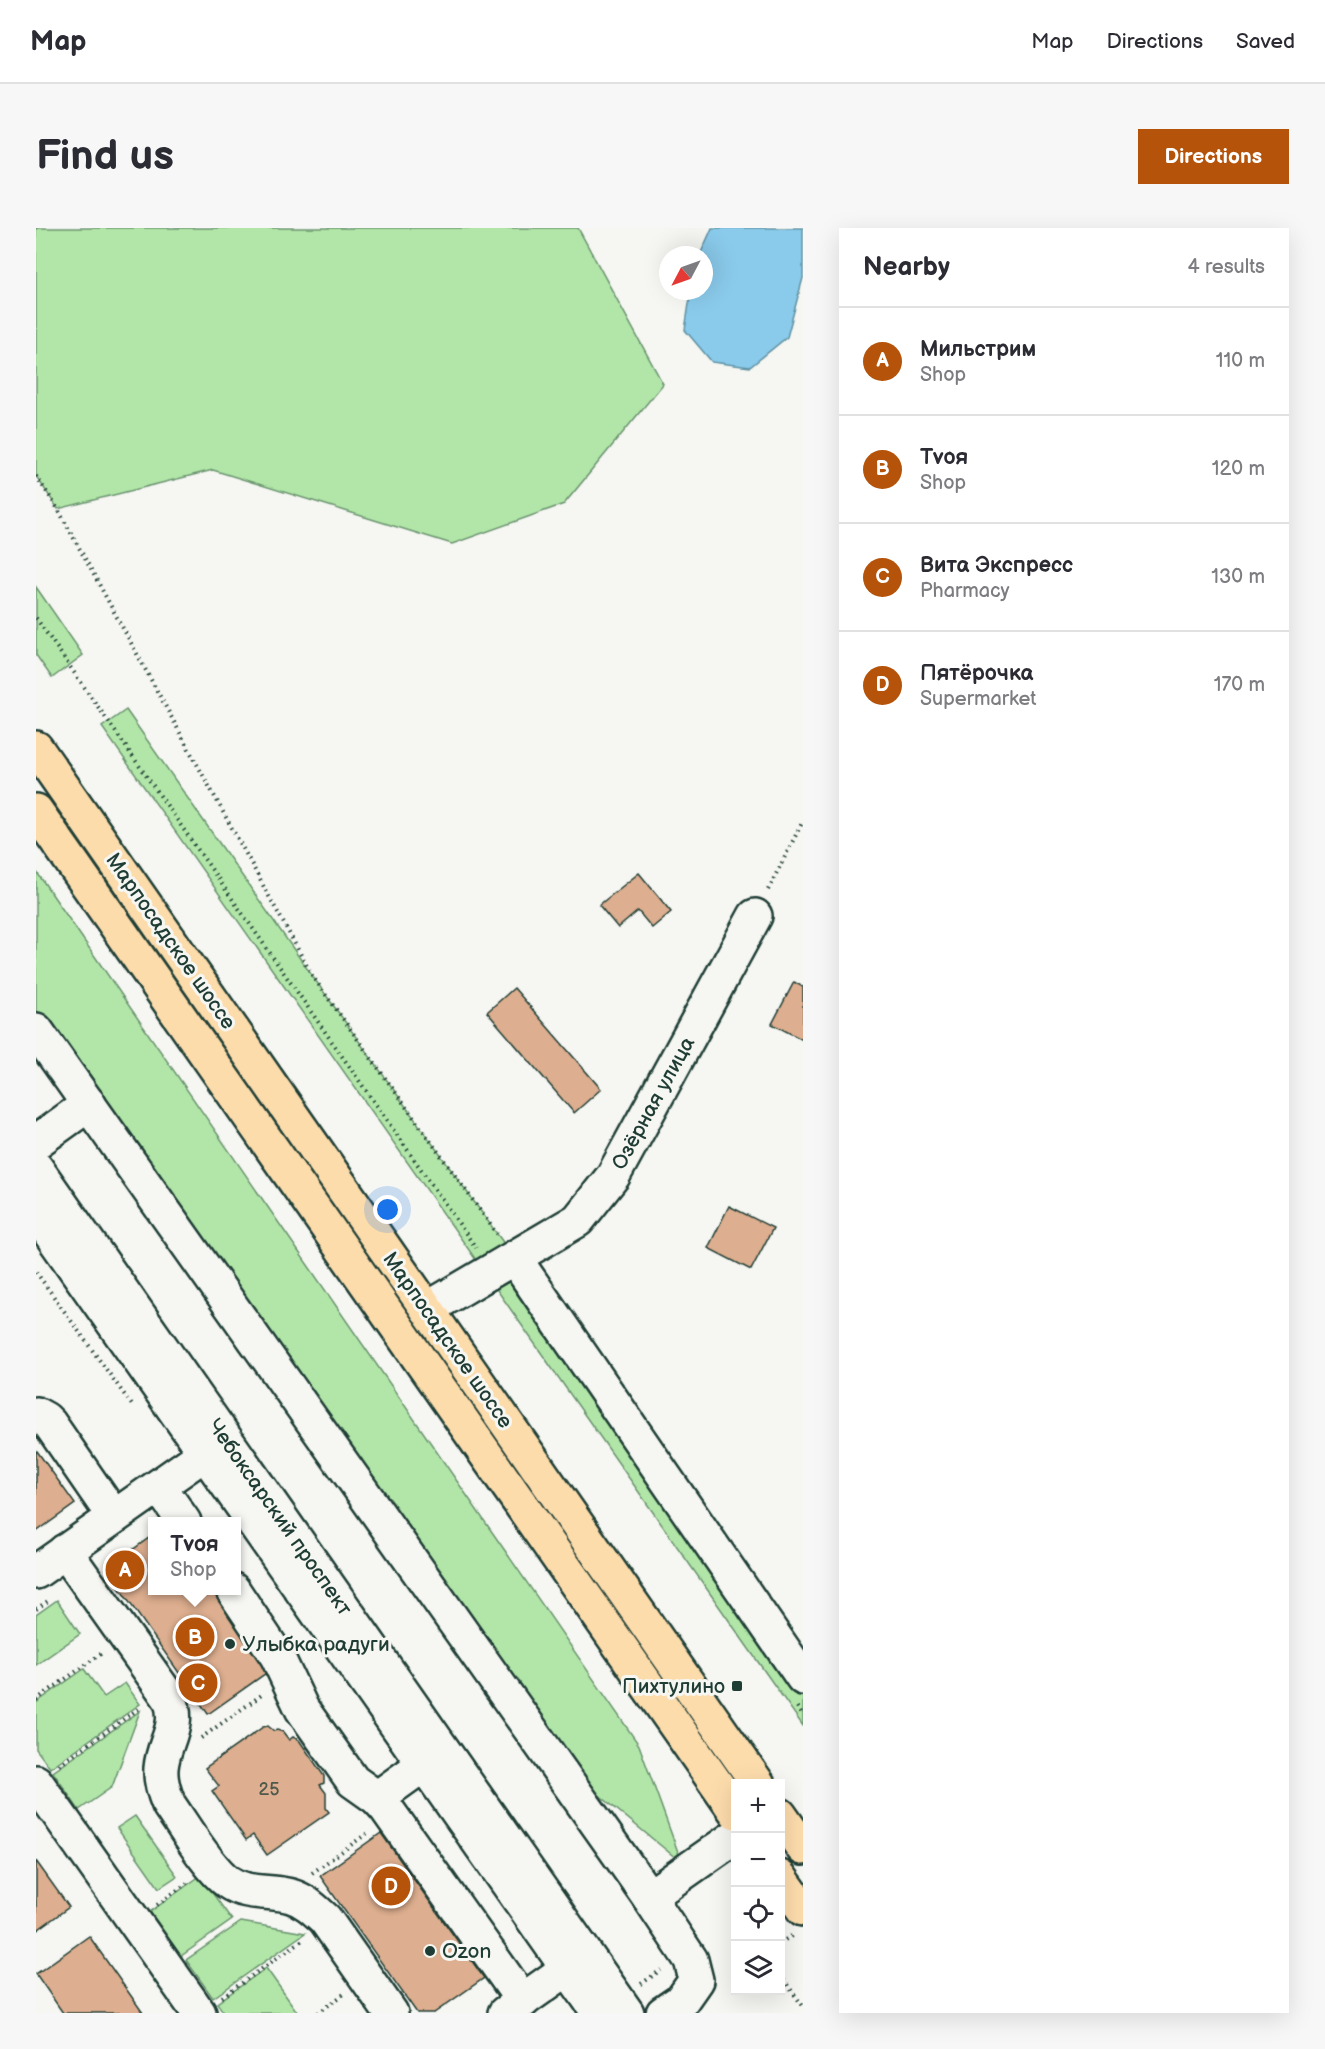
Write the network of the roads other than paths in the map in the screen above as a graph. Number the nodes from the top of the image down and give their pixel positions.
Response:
1 (36, 748) edge
2 (36, 811) edge
3 (755, 916) road end
4 (36, 1030) edge
5 (89, 1104) junction
6 (36, 1142) edge
7 (36, 1168) edge
8 (36, 1213) edge
9 (515, 1259) junction
10 (427, 1309) junction
11 (36, 1414) edge
12 (204, 1454) junction
13 (159, 1486) junction
14 (114, 1517) junction
15 (181, 1517) edge
16 (65, 1551) junction
17 (36, 1572) edge
18 (236, 1595) edge
19 (800, 1692) edge
20 (423, 1765) junction
21 (45, 1775) edge
22 (755, 1779) edge
23 (731, 1806) edge
24 (384, 1807) junction
25 (785, 1822) edge
26 (731, 1839) edge
27 (803, 1848) edge
28 (785, 1884) edge
29 (649, 1897) junction
30 (803, 1909) edge
31 (567, 1969) junction
32 (632, 2000) edge
33 (208, 2007) edge
34 (514, 2007) edge
35 (391, 2013) edge
36 (598, 2013) edge
37 (663, 2013) edge

1 - 10 main road, Марпосадское шоссе
2 - 23 main road, Марпосадское шоссе
3 - 9 street, Озёрная улица
4 - 5 street
5 - 6 street
5 - 29 street
7 - 32 street, Чебоксарский проспект
8 - 12 street, Чебоксарский проспект
9 - 10 street, Озёрная улица
9 - 19 street
10 - 22 main road, Марпосадское шоссе
11 - 14 street
12 - 13 street
12 - 20 street, Чебоксарский проспект
13 - 14 street
13 - 15 street
14 - 16 street
16 - 17 street
16 - 35 street
18 - 24 street
20 - 24 street
20 - 31 street, Чебоксарский проспект
21 - 33 street
24 - 34 street
25 - 27 main road
26 - 29 street
28 - 30 main road
29 - 37 street
31 - 34 street
31 - 36 street, Чебоксарский проспект

